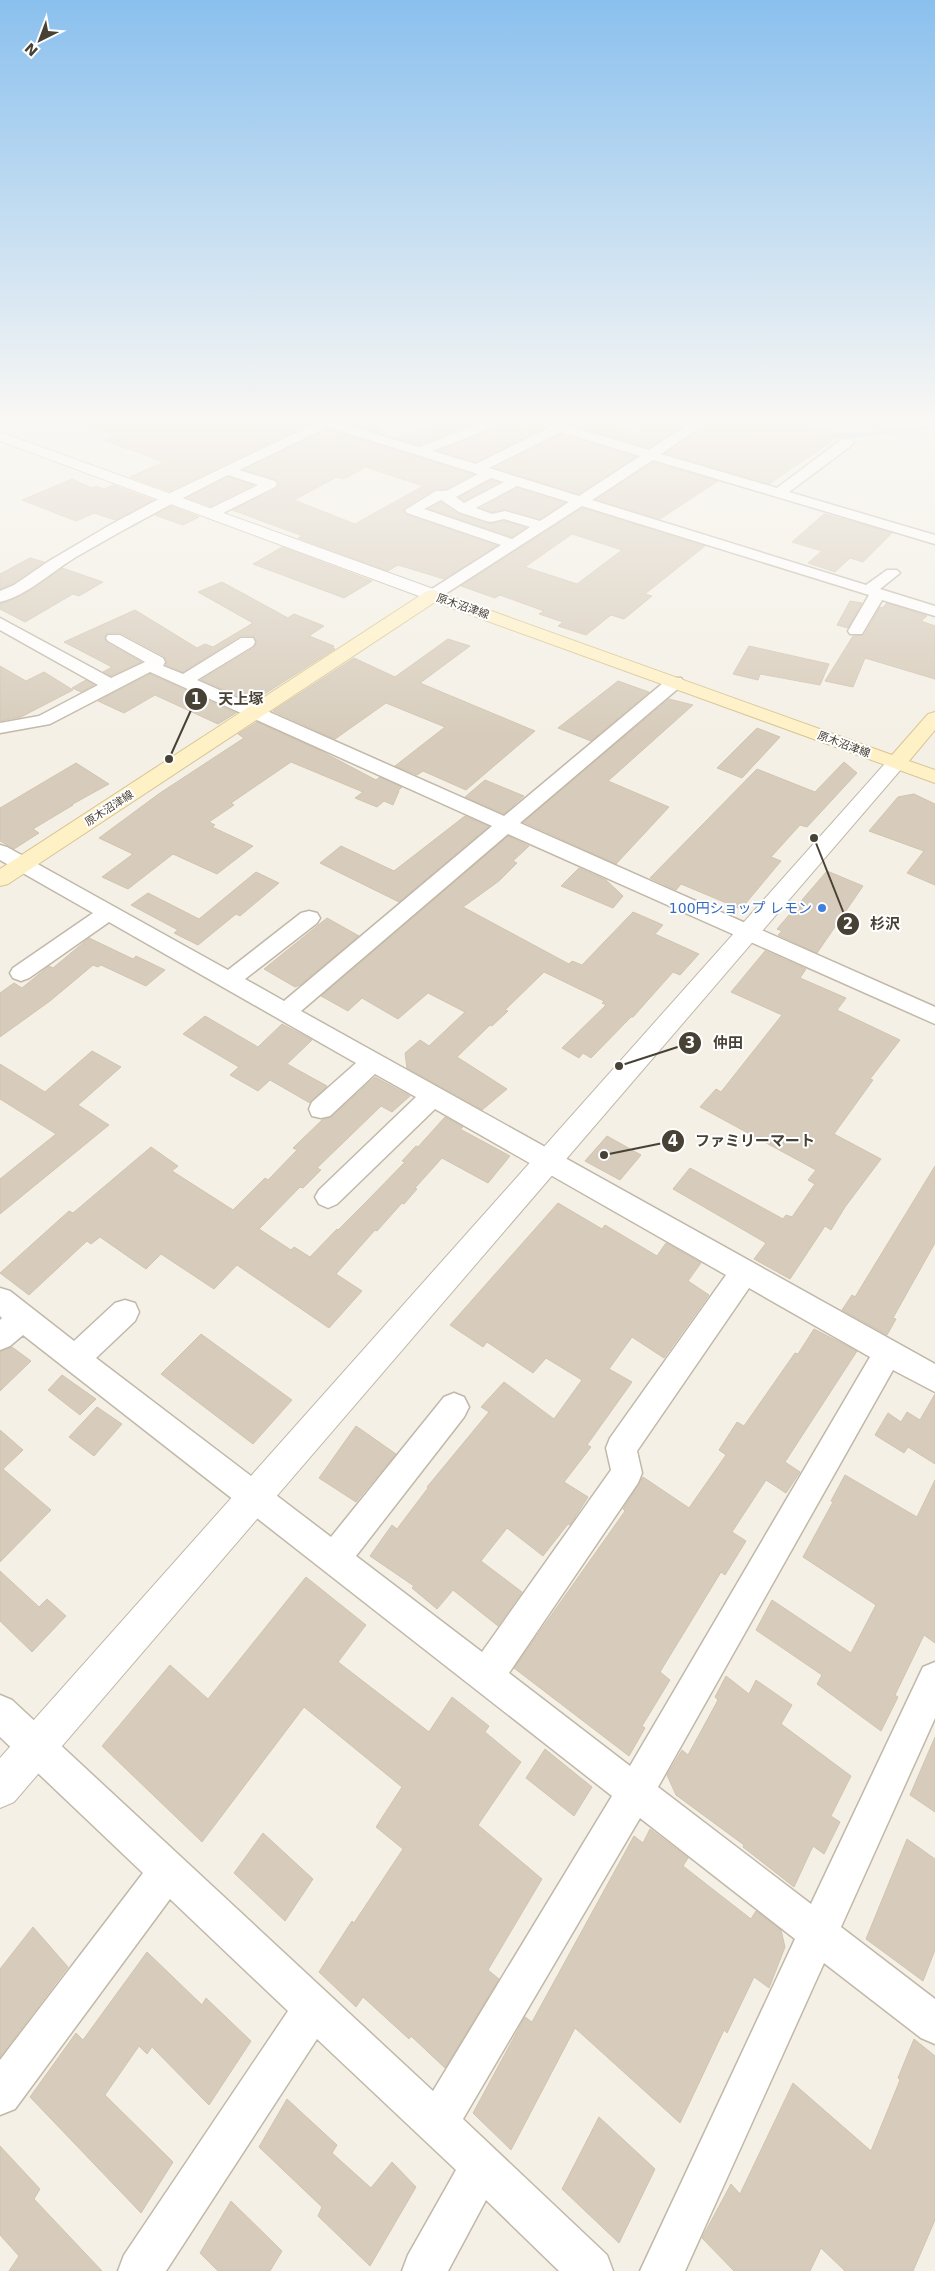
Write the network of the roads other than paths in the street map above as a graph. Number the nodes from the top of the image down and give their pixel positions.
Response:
1 (121, 526) edge
2 (262, 526) edge
3 (459, 526) edge
4 (541, 526) edge
5 (661, 526) edge
6 (891, 526) edge
7 (935, 539) edge
8 (513, 544) junction
9 (892, 573) dead end
10 (874, 592) junction
11 (433, 595) junction
12 (0, 597) edge
13 (935, 611) edge
14 (0, 623) edge
15 (856, 630) dead end
16 (114, 638) dead end
17 (247, 642) dead end
18 (146, 668) junction
19 (184, 681) junction
20 (675, 682) junction
21 (111, 685) junction
22 (255, 713) junction
23 (935, 718) edge
24 (0, 728) edge
25 (896, 763) junction
26 (935, 777) edge
27 (505, 825) junction
28 (0, 851) edge
29 (23, 864) junction
30 (0, 879) edge
31 (108, 913) junction
32 (309, 918) dead end
33 (748, 933) junction
34 (21, 973) dead end
35 (228, 981) junction
36 (285, 1012) junction
37 (935, 1016) edge
38 (373, 1062) junction
39 (433, 1096) junction
40 (321, 1109) dead end
41 (549, 1162) junction
42 (328, 1197) dead end
43 (744, 1272) junction
44 (0, 1300) edge
45 (125, 1312) dead end
46 (23, 1318) junction
47 (0, 1337) edge
48 (888, 1352) junction
49 (75, 1359) junction
50 (935, 1379) edge
51 (454, 1407) dead end
52 (254, 1498) junction
53 (334, 1559) junction
54 (486, 1676) junction
55 (935, 1679) edge
56 (0, 1712) edge
57 (36, 1748) junction
58 (0, 1788) edge
59 (636, 1791) junction
60 (168, 1871) junction
61 (819, 1933) junction
62 (314, 2008) junction
63 (935, 2024) edge
64 (0, 2094) edge
65 (437, 2123) junction
66 (482, 2165) junction
67 (140, 2271) edge
68 (424, 2271) edge
69 (591, 2271) edge
70 (662, 2271) edge

1 - 12 street
2 - 11 street
3 - 8 street
4 - 8 street
5 - 10 street
6 - 7 street
8 - 11 street
9 - 10 street
10 - 13 street
10 - 15 street
11 - 20 main road, 原木沼津線
11 - 22 main road, 原木沼津線
14 - 21 street
16 - 18 street
17 - 19 street
18 - 19 street
18 - 21 street
19 - 22 street
20 - 25 main road, 原木沼津線
20 - 27 street
21 - 24 street
22 - 27 street
22 - 29 main road, 原木沼津線
23 - 25 main road
25 - 26 main road, 原木沼津線
25 - 33 street
27 - 33 street
27 - 36 street
28 - 29 street
29 - 30 main road, 原木沼津線
29 - 31 street
31 - 34 street
31 - 35 street
32 - 35 street
33 - 37 street
33 - 41 street
35 - 36 street
36 - 38 street
38 - 39 street
38 - 40 street
39 - 41 street
39 - 42 street
41 - 43 street
41 - 52 street
43 - 48 street
43 - 54 street
44 - 46 street
45 - 49 street
46 - 47 street
46 - 49 street
48 - 50 street
48 - 59 street
49 - 52 street
51 - 53 street
52 - 53 street
52 - 57 street
53 - 54 street
54 - 59 street
55 - 61 street
56 - 57 street
57 - 58 street
57 - 60 street
59 - 61 street
59 - 65 street
60 - 62 street
60 - 64 street
61 - 63 street
61 - 70 street
62 - 65 street
62 - 67 street
65 - 66 street
66 - 68 street
66 - 69 street

